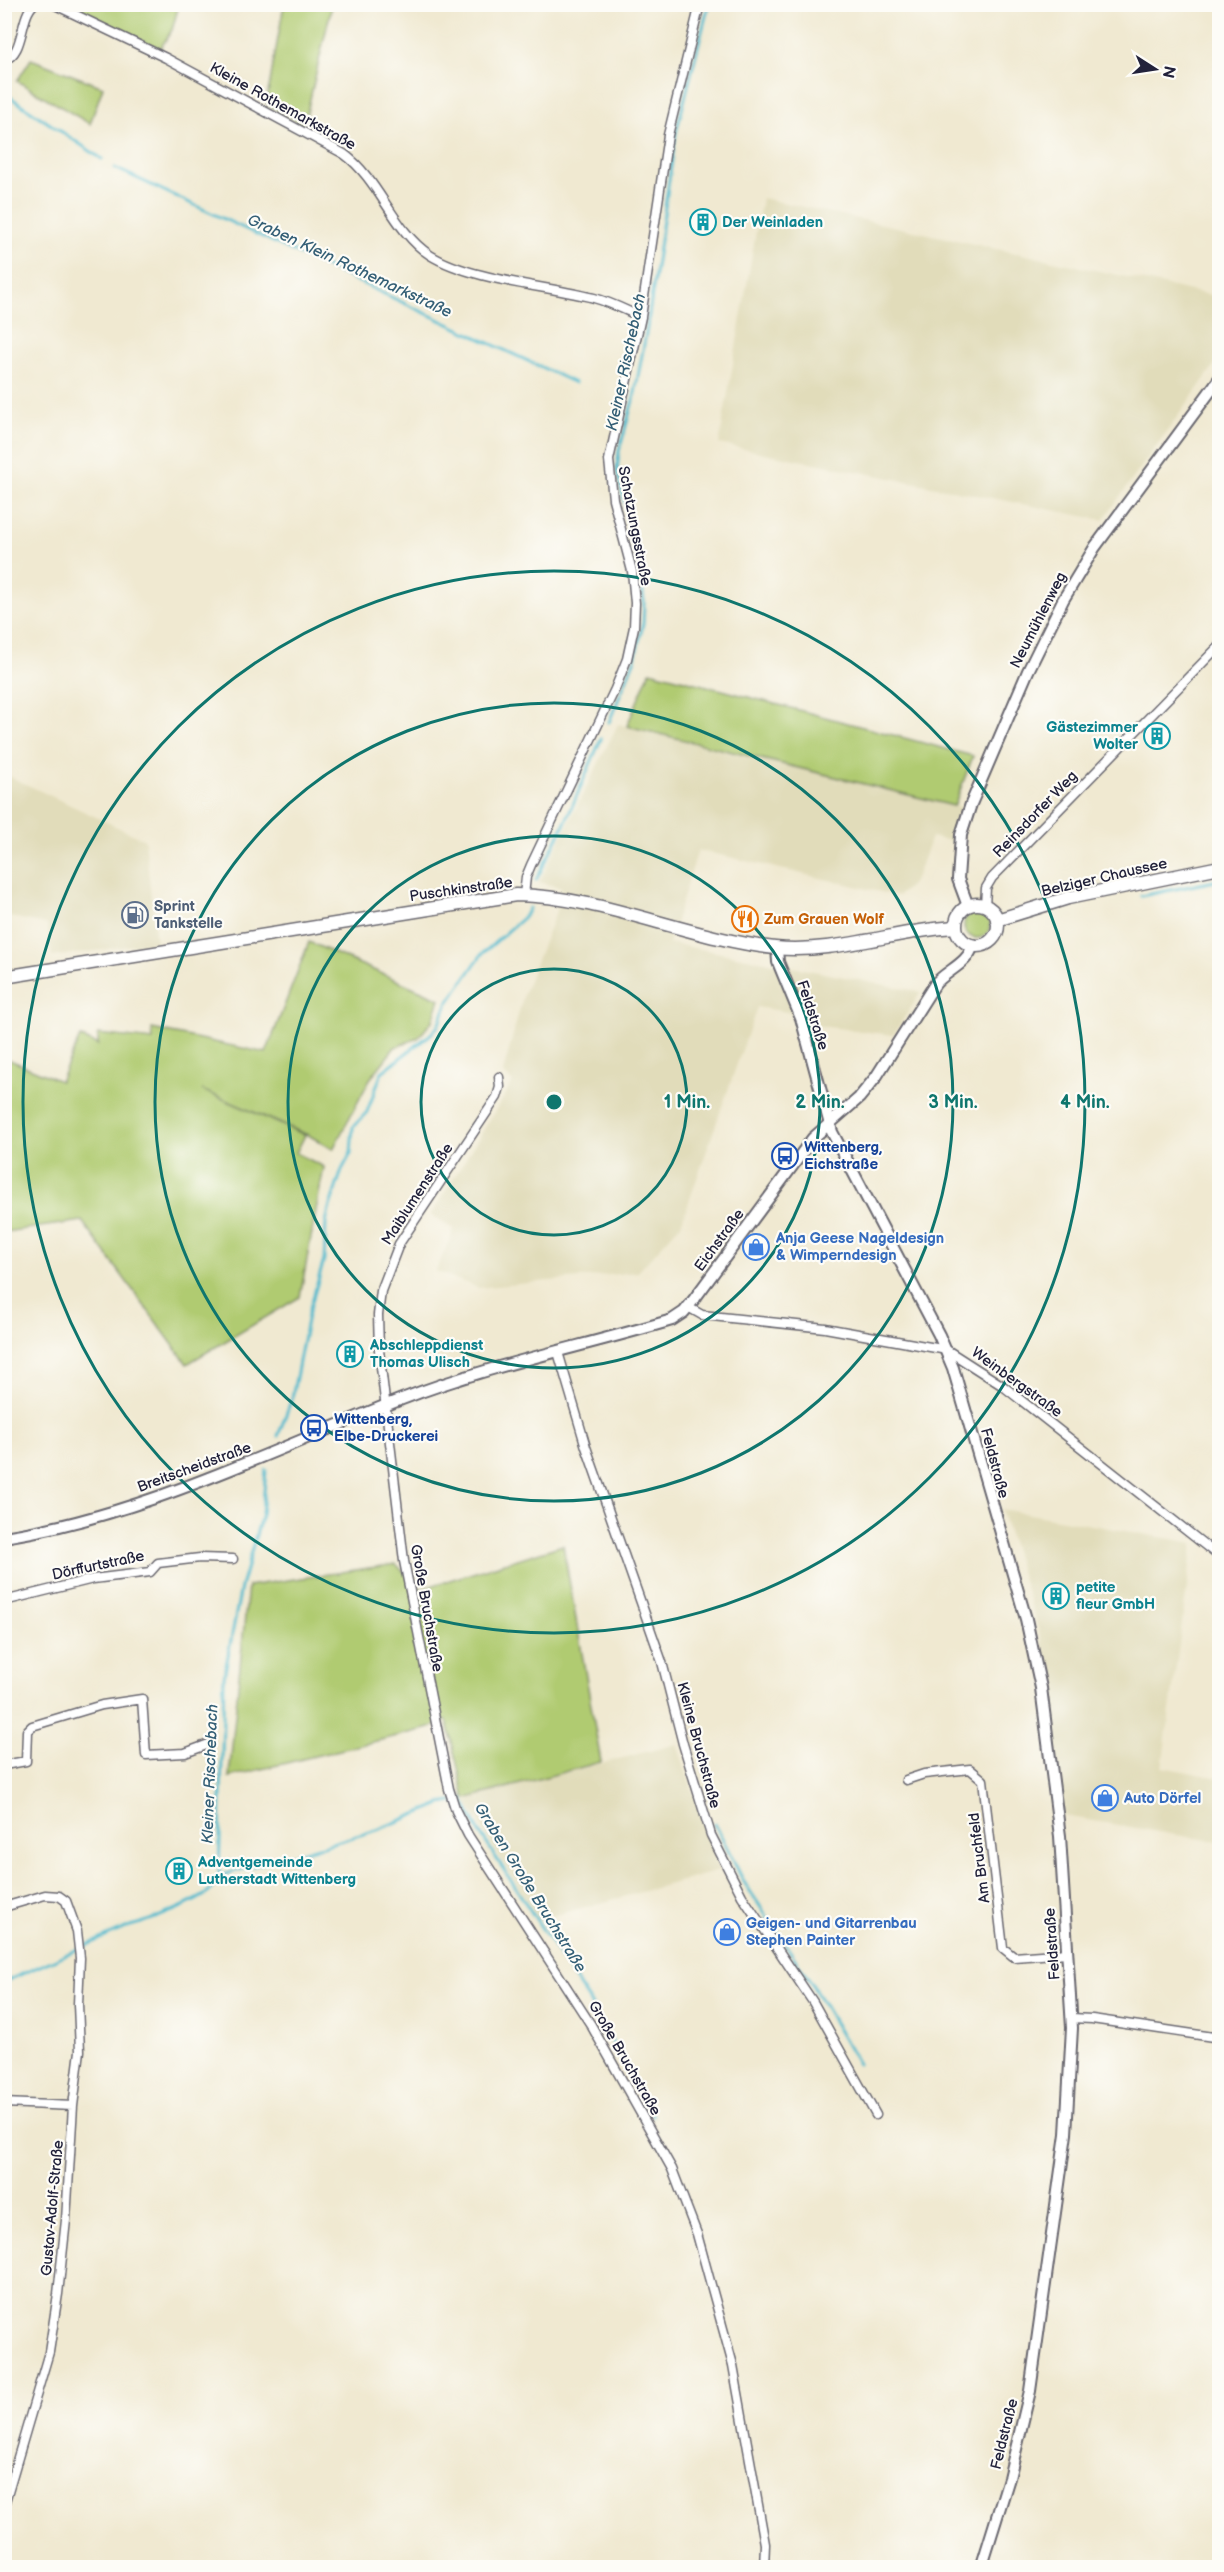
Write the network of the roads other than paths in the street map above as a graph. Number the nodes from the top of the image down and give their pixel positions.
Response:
1 (34, 4) edge
2 (53, 4) edge
3 (700, 4) edge
4 (4, 60) edge
5 (641, 317) junction
6 (1220, 378) edge
7 (1220, 645) edge
8 (1220, 867) edge
9 (530, 896) junction
10 (968, 906) junction
11 (985, 906) junction
12 (997, 920) junction
13 (956, 927) junction
14 (973, 945) junction
15 (777, 948) junction
16 (4, 977) edge
17 (499, 1077) dead end
18 (829, 1122) junction
19 (688, 1307) junction
20 (947, 1350) junction
21 (558, 1352) junction
22 (387, 1406) junction
23 (4, 1537) edge
24 (1218, 1552) edge
25 (233, 1559) dead end
26 (4, 1600) edge
27 (209, 1744) dead end
28 (4, 1765) edge
29 (906, 1780) dead end
30 (4, 1907) edge
31 (1067, 1953) junction
32 (1071, 2018) junction
33 (1220, 2038) edge
34 (4, 2103) edge
35 (73, 2106) junction
36 (876, 2115) dead end
37 (9, 2478) edge
38 (4, 2505) edge
39 (764, 2568) edge
40 (981, 2568) edge

1 - 4 street
2 - 5 street, Kleine Rothemarkstraße
3 - 5 street, Schatzungsstraße
5 - 9 street, Schatzungsstraße
6 - 10 street, Neumühlenweg
7 - 11 street, Reinsdorfer Weg
8 - 12 main road, Belziger Chaussee
9 - 15 main road, Puschkinstraße
9 - 16 main road, Puschkinstraße
10 - 11 main road
10 - 13 main road
11 - 12 main road
12 - 14 main road
13 - 14 main road
13 - 15 main road, Puschkinstraße
14 - 18 street, Eichstraße
15 - 18 street, Feldstraße
17 - 22 street, Maiblumenstraße
18 - 19 street, Eichstraße
18 - 20 street, Feldstraße
19 - 20 street, Weinbergstraße
19 - 21 street, Eichstraße
20 - 24 street, Weinbergstraße
20 - 31 street, Feldstraße
21 - 22 street, Eichstraße
21 - 36 street, Kleine Bruchstraße
22 - 23 street, Breitscheidstraße
22 - 39 street, Große Bruchstraße
25 - 26 street, Dörffurtstraße
27 - 28 street
29 - 31 street, Am Bruchfeld
30 - 35 street, Gustav-Adolf-Straße
31 - 32 street, Feldstraße
32 - 33 street
32 - 40 street, Feldstraße
34 - 35 street
35 - 37 street, Gustav-Adolf-Straße
37 - 38 street, Gustav-Adolf-Straße

